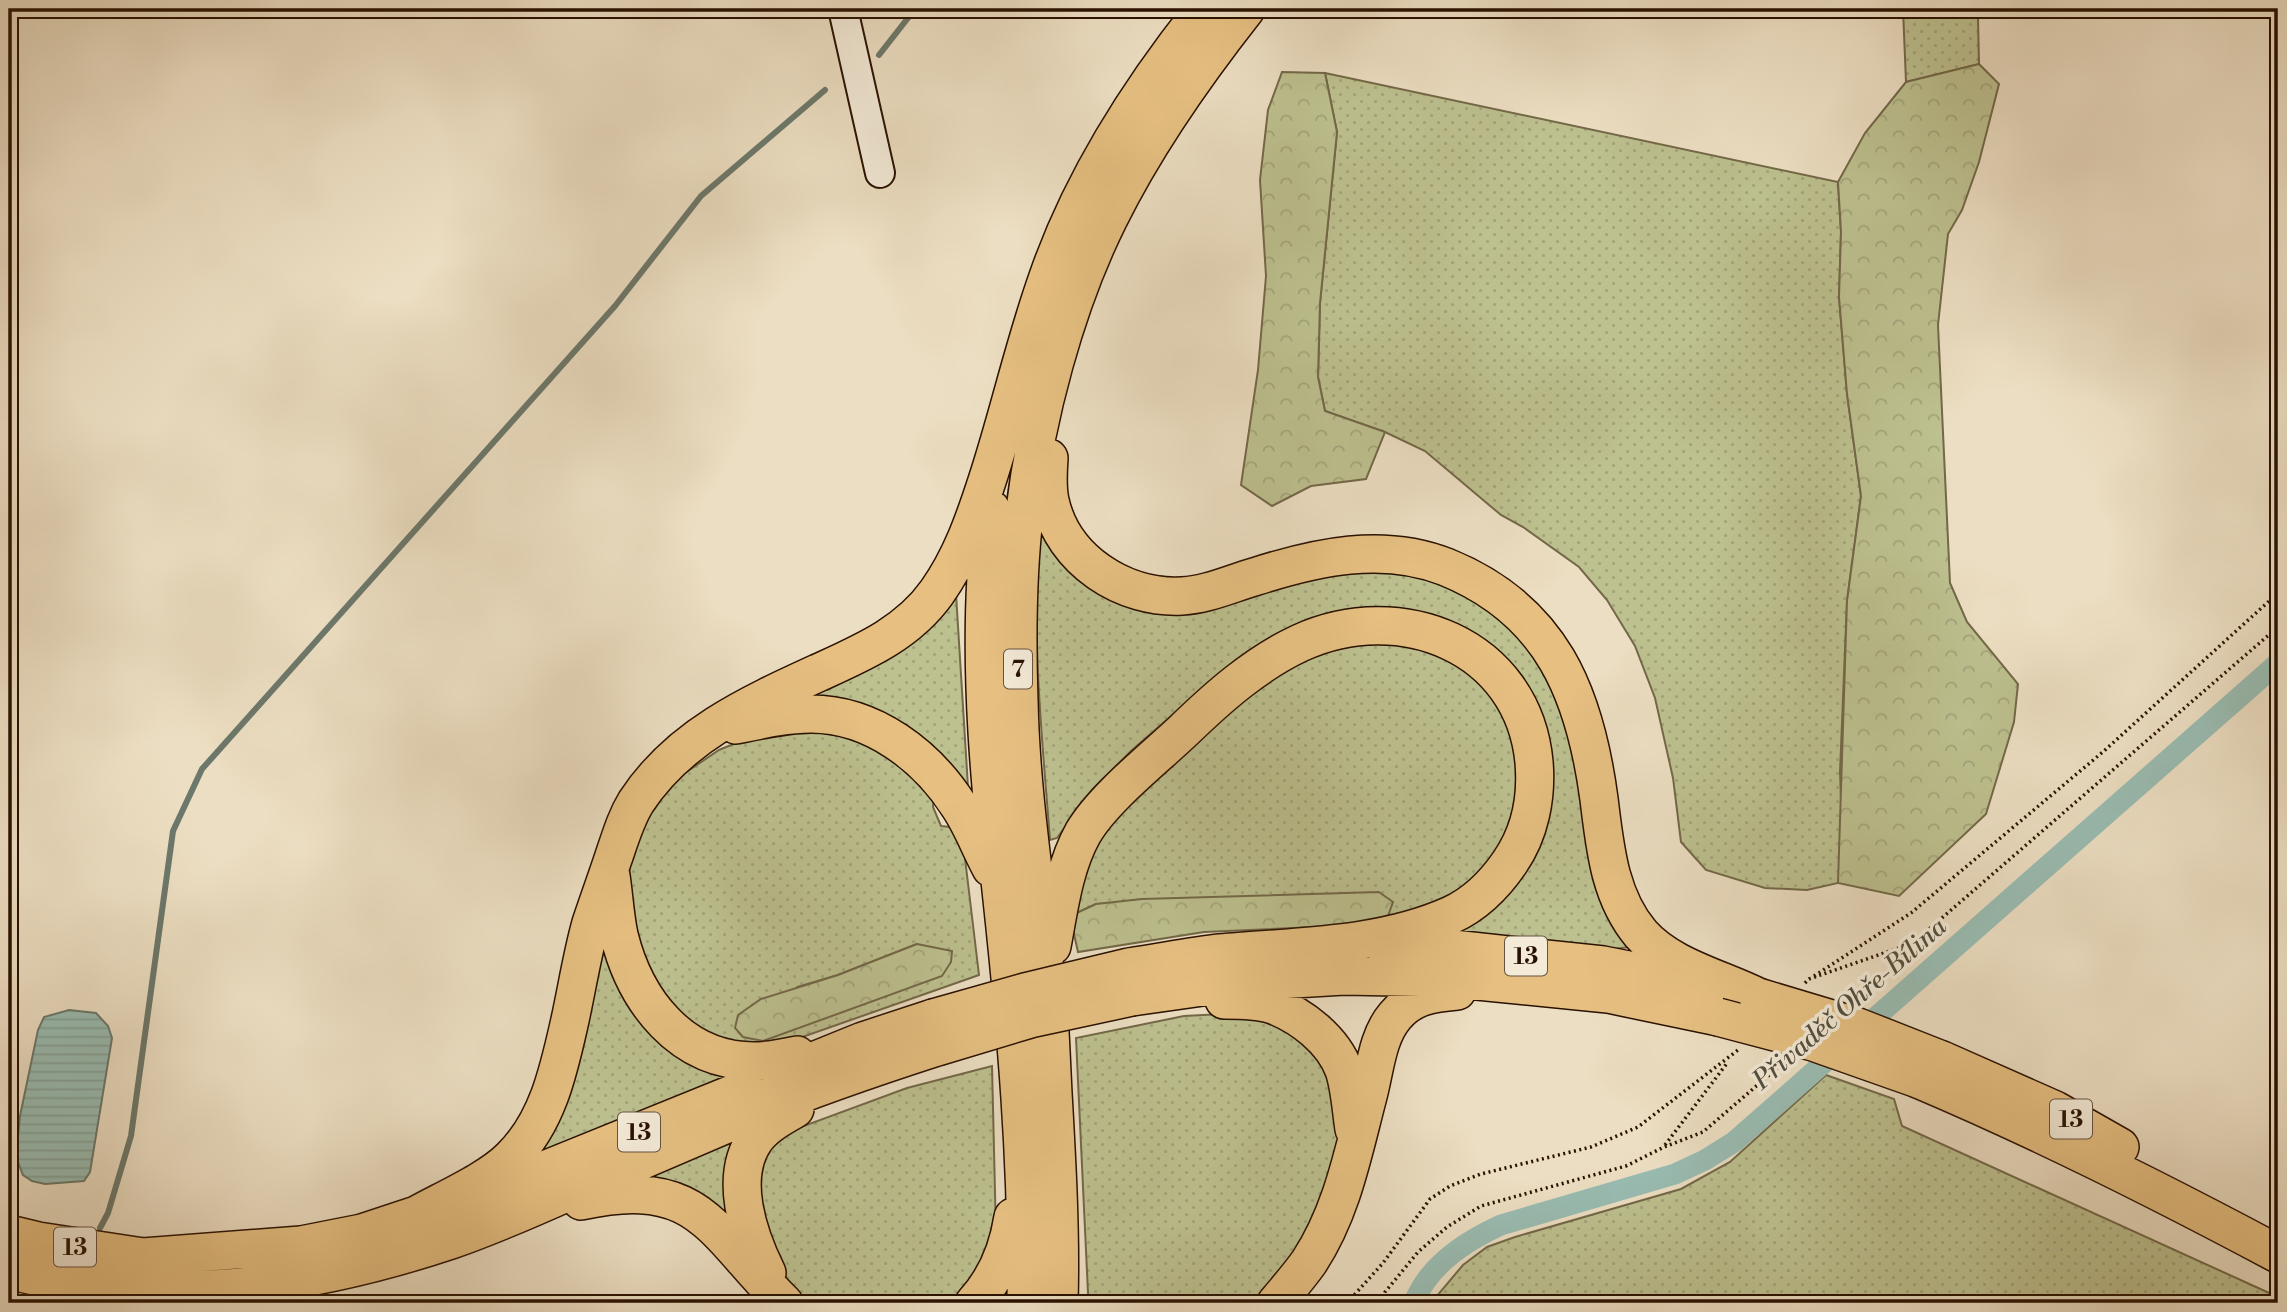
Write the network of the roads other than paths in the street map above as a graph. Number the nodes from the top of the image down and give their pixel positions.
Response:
1 (843, 9) edge
2 (1204, 9) edge
3 (1246, 9) edge
4 (880, 173) dead end
5 (1056, 359) junction
6 (1005, 425) junction
7 (705, 732) junction
8 (610, 868) junction
9 (1001, 889) junction
10 (1307, 947) junction
11 (1046, 982) junction
12 (1130, 982) junction
13 (1521, 984) junction
14 (1740, 999) junction
15 (858, 1058) junction
16 (1930, 1070) junction
17 (1355, 1141) junction
18 (1024, 1150) junction
19 (515, 1215) junction
20 (414, 1217) junction
21 (9, 1234) edge
22 (2278, 1246) edge
23 (2278, 1254) edge
24 (1061, 1256) junction
25 (9, 1270) edge
26 (785, 1303) edge
27 (974, 1303) edge
28 (1026, 1303) edge
29 (1059, 1303) edge
30 (1074, 1303) edge
31 (1276, 1303) edge

1 - 4 street
2 - 6 highway, 7
3 - 5 highway, 7
5 - 11 highway, 7
5 - 14 highway
6 - 7 highway
6 - 9 highway, 7
7 - 8 highway
7 - 9 highway
8 - 15 highway
8 - 20 highway
9 - 18 highway, 7
10 - 11 highway
10 - 12 highway, 13
10 - 14 highway, 13
11 - 24 highway, 7
12 - 13 highway, 13
12 - 15 highway, 13, bridge
12 - 17 highway
13 - 14 highway, 13
13 - 17 highway
14 - 16 highway, 13, bridge
15 - 19 highway, 13
15 - 20 highway, 13
15 - 26 highway
16 - 22 highway, 13
16 - 23 highway, 13
17 - 31 highway
18 - 27 highway
18 - 28 highway, 7
19 - 25 highway, 13
19 - 26 highway
20 - 21 highway, 13
24 - 29 highway, 7
24 - 30 highway

